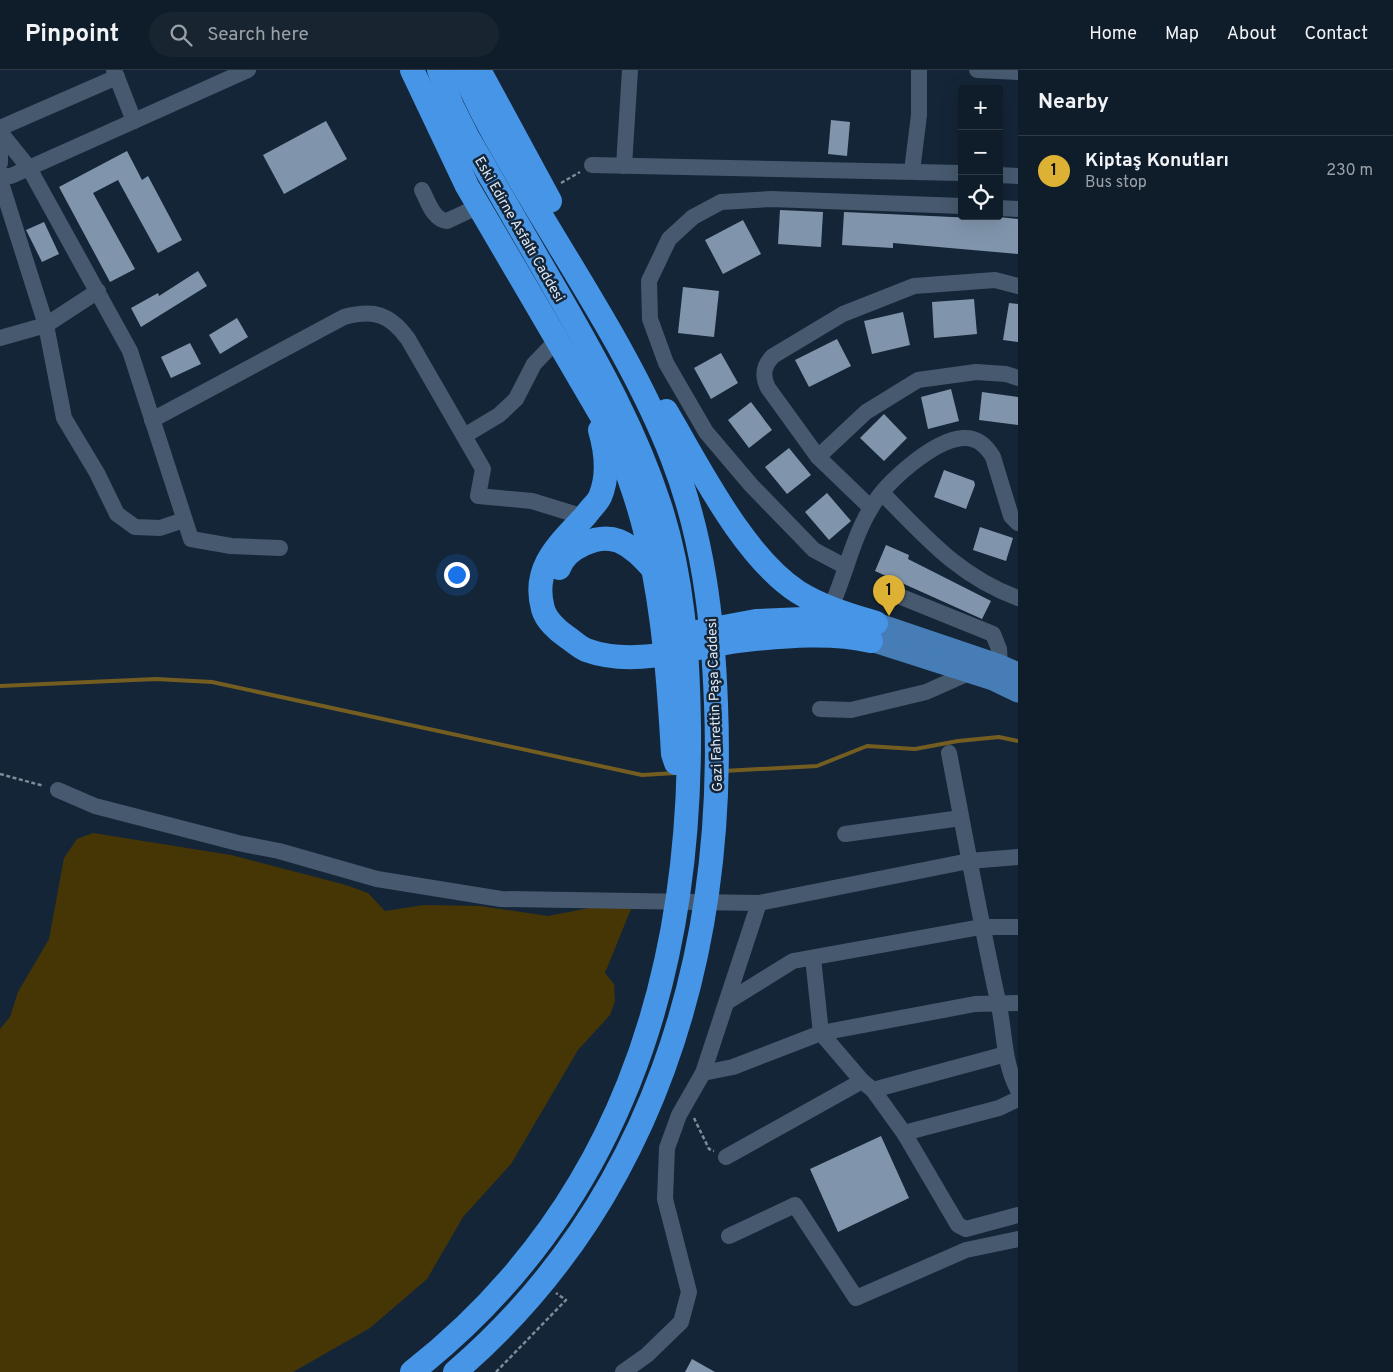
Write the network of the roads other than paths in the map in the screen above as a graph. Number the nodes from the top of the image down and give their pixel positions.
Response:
1 (248, 70) edge
2 (412, 70) edge
3 (439, 70) edge
4 (463, 70) edge
5 (479, 70) edge
6 (630, 70) edge
7 (919, 70) edge
8 (977, 70) edge
9 (1018, 72) edge
10 (116, 73) edge
11 (134, 121) junction
12 (0, 130) edge
13 (0, 152) edge
14 (0, 163) edge
15 (592, 165) road end
16 (624, 166) junction
17 (29, 168) junction
18 (912, 171) junction
19 (958, 173) edge
20 (1003, 175) edge
21 (1018, 176) edge
22 (0, 178) edge
23 (422, 190) dead end
24 (479, 206) junction
25 (958, 206) edge
26 (1003, 208) edge
27 (1018, 209) edge
28 (1018, 286) edge
29 (98, 291) junction
30 (601, 317) junction
31 (46, 324) junction
32 (0, 338) edge
33 (557, 340) junction
34 (630, 368) junction
35 (1018, 378) edge
36 (609, 384) joint
37 (593, 402) junction
38 (152, 420) junction
39 (464, 436) junction
40 (818, 457) junction
41 (882, 494) junction
42 (870, 508) junction
43 (584, 517) junction
44 (184, 520) junction
45 (1018, 523) edge
46 (280, 548) dead end
47 (846, 567) junction
48 (653, 569) junction
49 (894, 594) dead end
50 (1018, 598) edge
51 (672, 612) junction
52 (841, 612) junction
53 (873, 632) junction
54 (1009, 669) edge
55 (970, 672) junction
56 (1018, 692) edge
57 (820, 709) dead end
58 (949, 753) dead end
59 (58, 790) road end
60 (961, 818) junction
61 (845, 834) dead end
62 (1018, 857) edge
63 (969, 861) junction
64 (759, 903) junction
65 (1018, 927) edge
66 (981, 928) junction
67 (813, 958) junction
68 (727, 1002) junction
69 (1018, 1003) edge
70 (999, 1004) junction
71 (821, 1033) junction
72 (1006, 1054) junction
73 (703, 1072) junction
74 (868, 1086) junction
75 (1018, 1090) edge
76 (1018, 1099) edge
77 (904, 1133) junction
78 (726, 1157) road end
79 (1018, 1215) edge
80 (729, 1236) dead end
81 (1018, 1239) edge
82 (508, 1322) junction
83 (440, 1348) junction
84 (397, 1372) edge
85 (412, 1372) edge
86 (455, 1372) edge
87 (472, 1372) edge
88 (623, 1372) edge

1 - 11 street
2 - 24 highway
3 - 36 highway, Eski Edirne Asfaltı Caddesi
4 - 30 highway, Eski Edirne Asfaltı Caddesi
5 - 30 highway
6 - 16 street
7 - 18 street
8 - 9 street
10 - 11 street
10 - 12 street
11 - 17 street
12 - 17 street
13 - 14 street
15 - 16 street
16 - 18 street
17 - 22 street
17 - 29 street
18 - 19 street
20 - 21 street
22 - 31 street
23 - 24 street
24 - 33 highway
25 - 47 street
26 - 27 street
28 - 40 street
29 - 31 street
29 - 38 street
30 - 34 highway, Eski Edirne Asfaltı Caddesi
31 - 32 street
31 - 44 street
33 - 37 highway
33 - 39 street
34 - 52 highway
34 - 82 highway, Gazi Fahrettin Paşa Caddesi
35 - 40 street
36 - 51 highway, Gazi Fahrettin Paşa Caddesi
37 - 43 highway
37 - 48 highway
38 - 39 street
38 - 44 street
39 - 43 street
40 - 42 street
41 - 42 street
41 - 45 street
41 - 50 street
42 - 47 street
43 - 53 highway
44 - 46 street
47 - 52 street
48 - 51 highway
48 - 52 highway
49 - 54 street
51 - 83 highway, Gazi Fahrettin Paşa Caddesi
52 - 53 highway
53 - 54 main road
53 - 55 main road
55 - 56 main road
55 - 57 street
58 - 60 street
59 - 64 street
60 - 61 street
60 - 63 street
62 - 63 street
63 - 64 street
63 - 66 street
64 - 68 street
65 - 66 street
66 - 67 street
66 - 70 street
67 - 68 street
67 - 71 street
68 - 73 street
69 - 70 street
70 - 71 street
70 - 72 street
71 - 73 street
71 - 74 street
72 - 74 street
72 - 75 street
73 - 88 street
74 - 77 street
74 - 78 street
76 - 77 street
77 - 79 street
80 - 81 street
82 - 86 highway, Gazi Fahrettin Paşa Caddesi
82 - 87 highway
83 - 84 highway
83 - 85 highway, Gazi Fahrettin Paşa Caddesi

